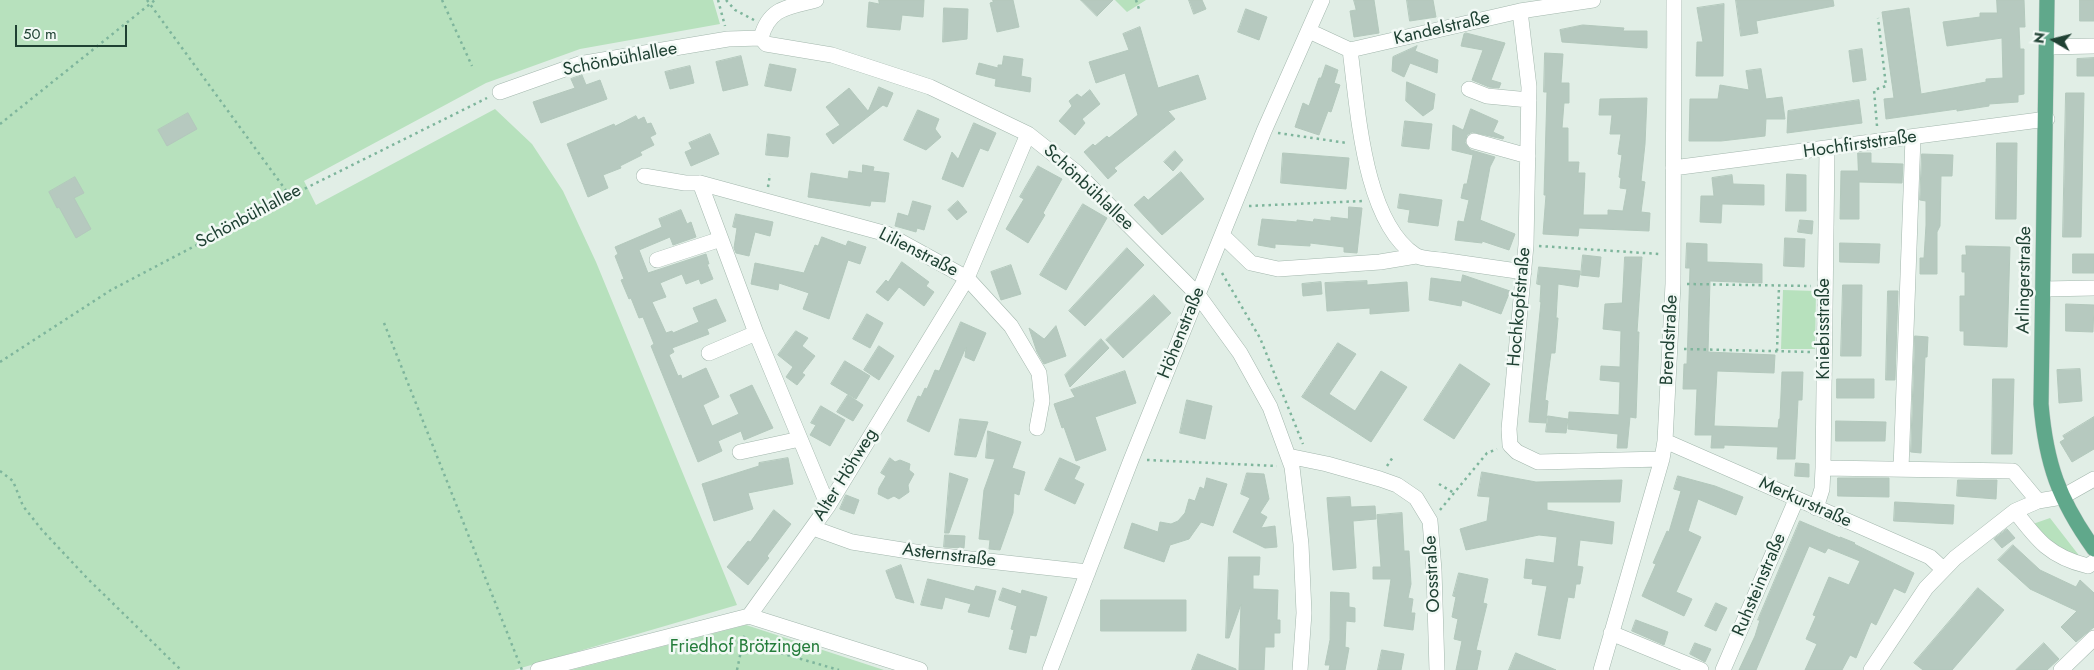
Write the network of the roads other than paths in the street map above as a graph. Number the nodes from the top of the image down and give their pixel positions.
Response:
1 (816, 0) edge
2 (1322, 0) edge
3 (1593, 0) edge
4 (1674, 0) edge
5 (2047, 0) edge
6 (1520, 11) junction
7 (1309, 31) junction
8 (762, 32) junction
9 (2094, 46) edge
10 (2048, 47) junction
11 (1350, 50) junction
12 (1470, 89) dead end
13 (500, 92) road end
14 (1529, 100) junction
15 (2047, 119) junction
16 (1028, 134) junction
17 (1913, 137) junction
18 (1474, 140) dead end
19 (1826, 150) junction
20 (1528, 156) junction
21 (1673, 168) junction
22 (644, 176) dead end
23 (700, 183) junction
24 (1222, 235) junction
25 (720, 239) junction
26 (1416, 256) junction
27 (657, 260) dead end
28 (1524, 272) junction
29 (967, 278) junction
30 (2094, 288) edge
31 (2044, 289) junction
32 (1198, 295) junction
33 (756, 333) junction
34 (709, 353) dead end
35 (1037, 428) dead end
36 (800, 439) junction
37 (1665, 441) junction
38 (740, 452) dead end
39 (1288, 456) junction
40 (1662, 459) junction
41 (1823, 468) junction
42 (1901, 469) junction
43 (2094, 479) edge
44 (2062, 497) junction
45 (1796, 500) junction
46 (2038, 501) junction
47 (828, 506) junction
48 (1816, 508) junction
49 (2015, 511) junction
50 (813, 528) junction
51 (2094, 549) edge
52 (2094, 562) edge
53 (1943, 569) junction
54 (1088, 572) junction
55 (749, 616) junction
56 (1611, 633) junction
57 (2094, 638) edge
58 (538, 670) edge
59 (920, 670) edge
60 (1050, 670) edge
61 (1300, 670) edge
62 (1437, 670) edge
63 (1601, 670) edge
64 (1700, 670) edge
65 (1723, 670) edge
66 (1871, 670) edge
67 (2062, 670) edge

1 - 8 street
2 - 7 street, Höhenstraße
3 - 6 street, Kandelstraße
4 - 21 street, Brendstraße
5 - 10 main road, Arlingerstraße
6 - 11 street, Kandelstraße
6 - 14 street, Hochkopfstraße
7 - 11 street
7 - 24 street, Höhenstraße
8 - 13 street, Schönbühlallee
8 - 16 street, Schönbühlallee
9 - 10 street
10 - 15 main road, Arlingerstraße
11 - 26 street
12 - 14 street
14 - 20 street, Hochkopfstraße
15 - 17 street, Hochfirststraße
15 - 31 main road, Arlingerstraße
16 - 29 street, Alter Höhweg
16 - 32 street, Schönbühlallee
17 - 19 street, Hochfirststraße
17 - 42 street
18 - 20 street
19 - 21 street, Hochfirststraße
19 - 41 street, Kniebisstraße
20 - 28 street, Hochkopfstraße
21 - 37 street, Brendstraße
22 - 23 street, Lilienstraße
23 - 25 street
23 - 29 street, Lilienstraße
24 - 26 street
24 - 32 street, Höhenstraße
25 - 27 street
25 - 33 street
26 - 28 street
28 - 40 street, Hochkopfstraße
29 - 35 street, Lilienstraße
29 - 47 street, Alter Höhweg
30 - 31 street
31 - 44 main road, Arlingerstraße
32 - 39 street, Schönbühlallee
32 - 54 street, Höhenstraße
33 - 34 street
33 - 36 street
36 - 38 street
36 - 47 street
37 - 40 street, Brendstraße
37 - 45 street, Merkurstraße
39 - 61 street, Schönbühlallee
39 - 62 street, Oosstraße
40 - 56 street, Brendstraße
41 - 42 street
41 - 48 street, Kniebisstraße
42 - 46 street
43 - 44 street
44 - 46 street
44 - 51 main road, Arlingerstraße
45 - 48 street, Merkurstraße
45 - 65 street, Ruhsteinstraße
46 - 49 street
47 - 50 street, Alter Höhweg
48 - 53 street, Merkurstraße
49 - 52 street
49 - 53 street
50 - 54 street, Asternstraße
50 - 55 street, Alter Höhweg
53 - 66 street
54 - 60 street, Höhenstraße
55 - 58 street
55 - 59 street
56 - 63 street, Brendstraße
56 - 64 street
57 - 67 street

